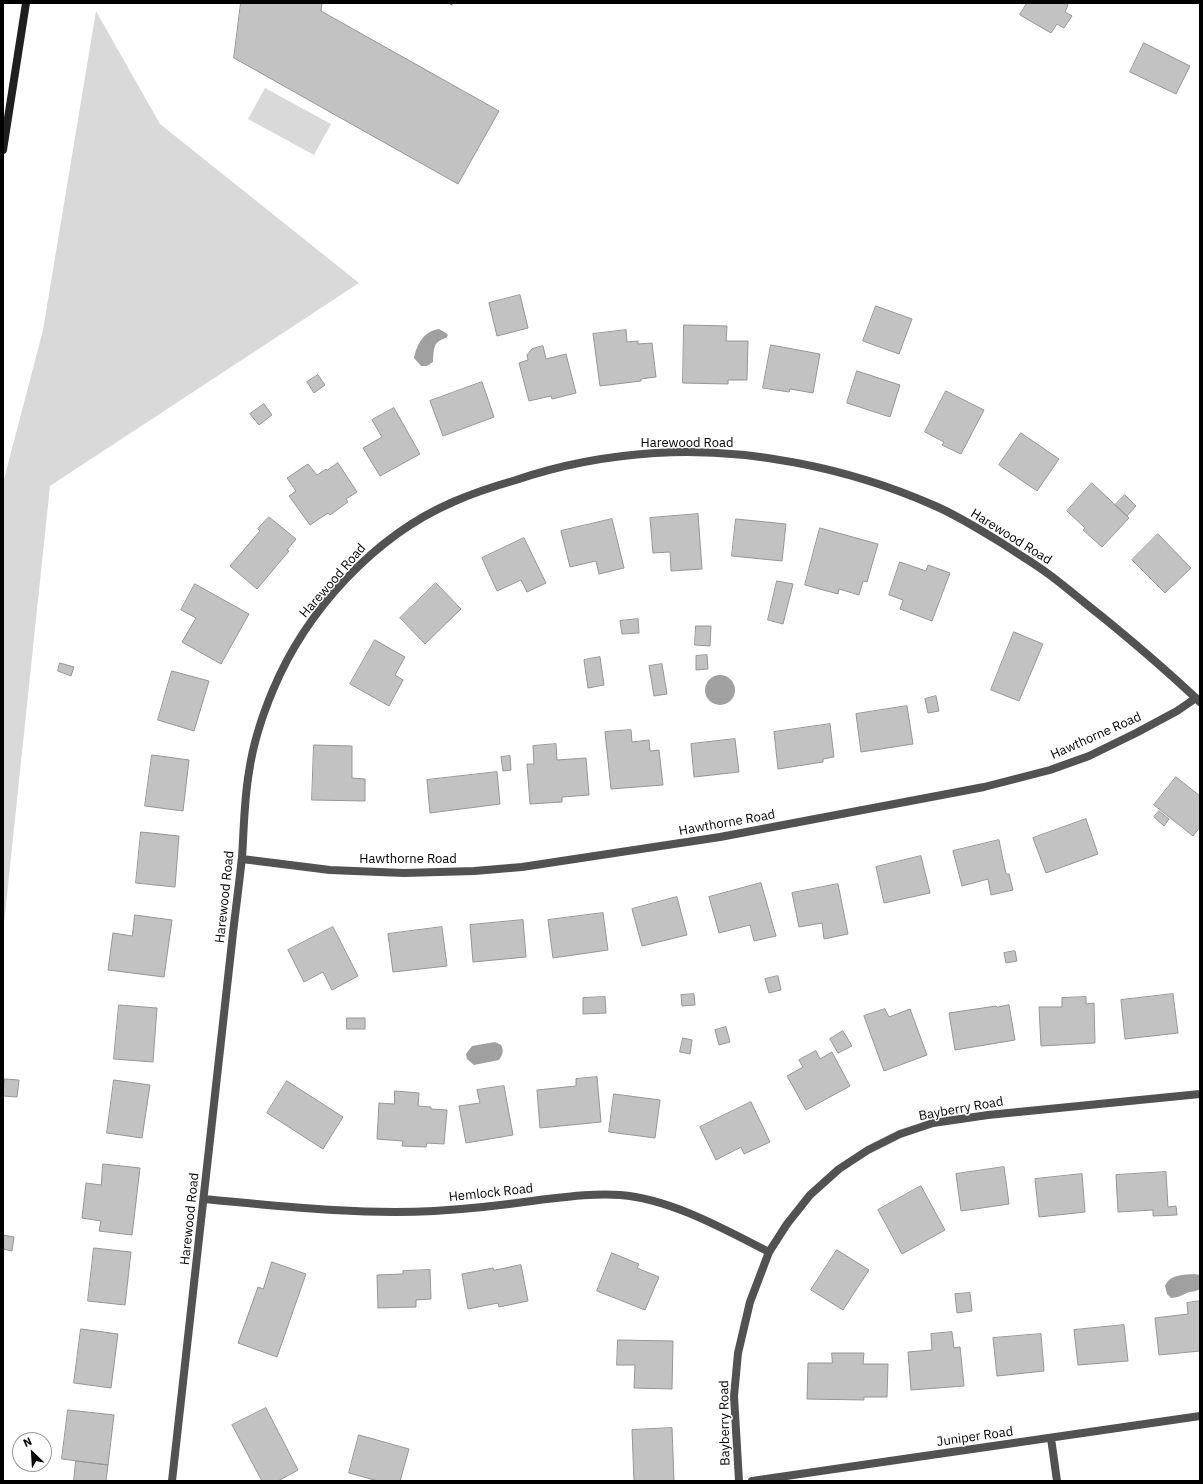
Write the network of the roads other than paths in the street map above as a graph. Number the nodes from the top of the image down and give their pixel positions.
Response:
1 (26, 3) edge
2 (3, 150) edge
3 (1198, 700) edge
4 (242, 859) junction
5 (1200, 1094) edge
6 (204, 1199) junction
7 (769, 1252) junction
8 (1200, 1416) edge
9 (1051, 1438) junction
10 (172, 1481) edge
11 (739, 1481) edge
12 (752, 1481) edge
13 (1057, 1481) edge

1 - 2 main road
3 - 4 street, Hawthorne Road
3 - 4 street, Harewood Road
4 - 6 street, Harewood Road
5 - 7 street, Bayberry Road
6 - 7 street, Hemlock Road
6 - 10 street, Harewood Road
7 - 11 street, Bayberry Road
8 - 9 street, Juniper Road
9 - 12 street, Juniper Road
9 - 13 street

